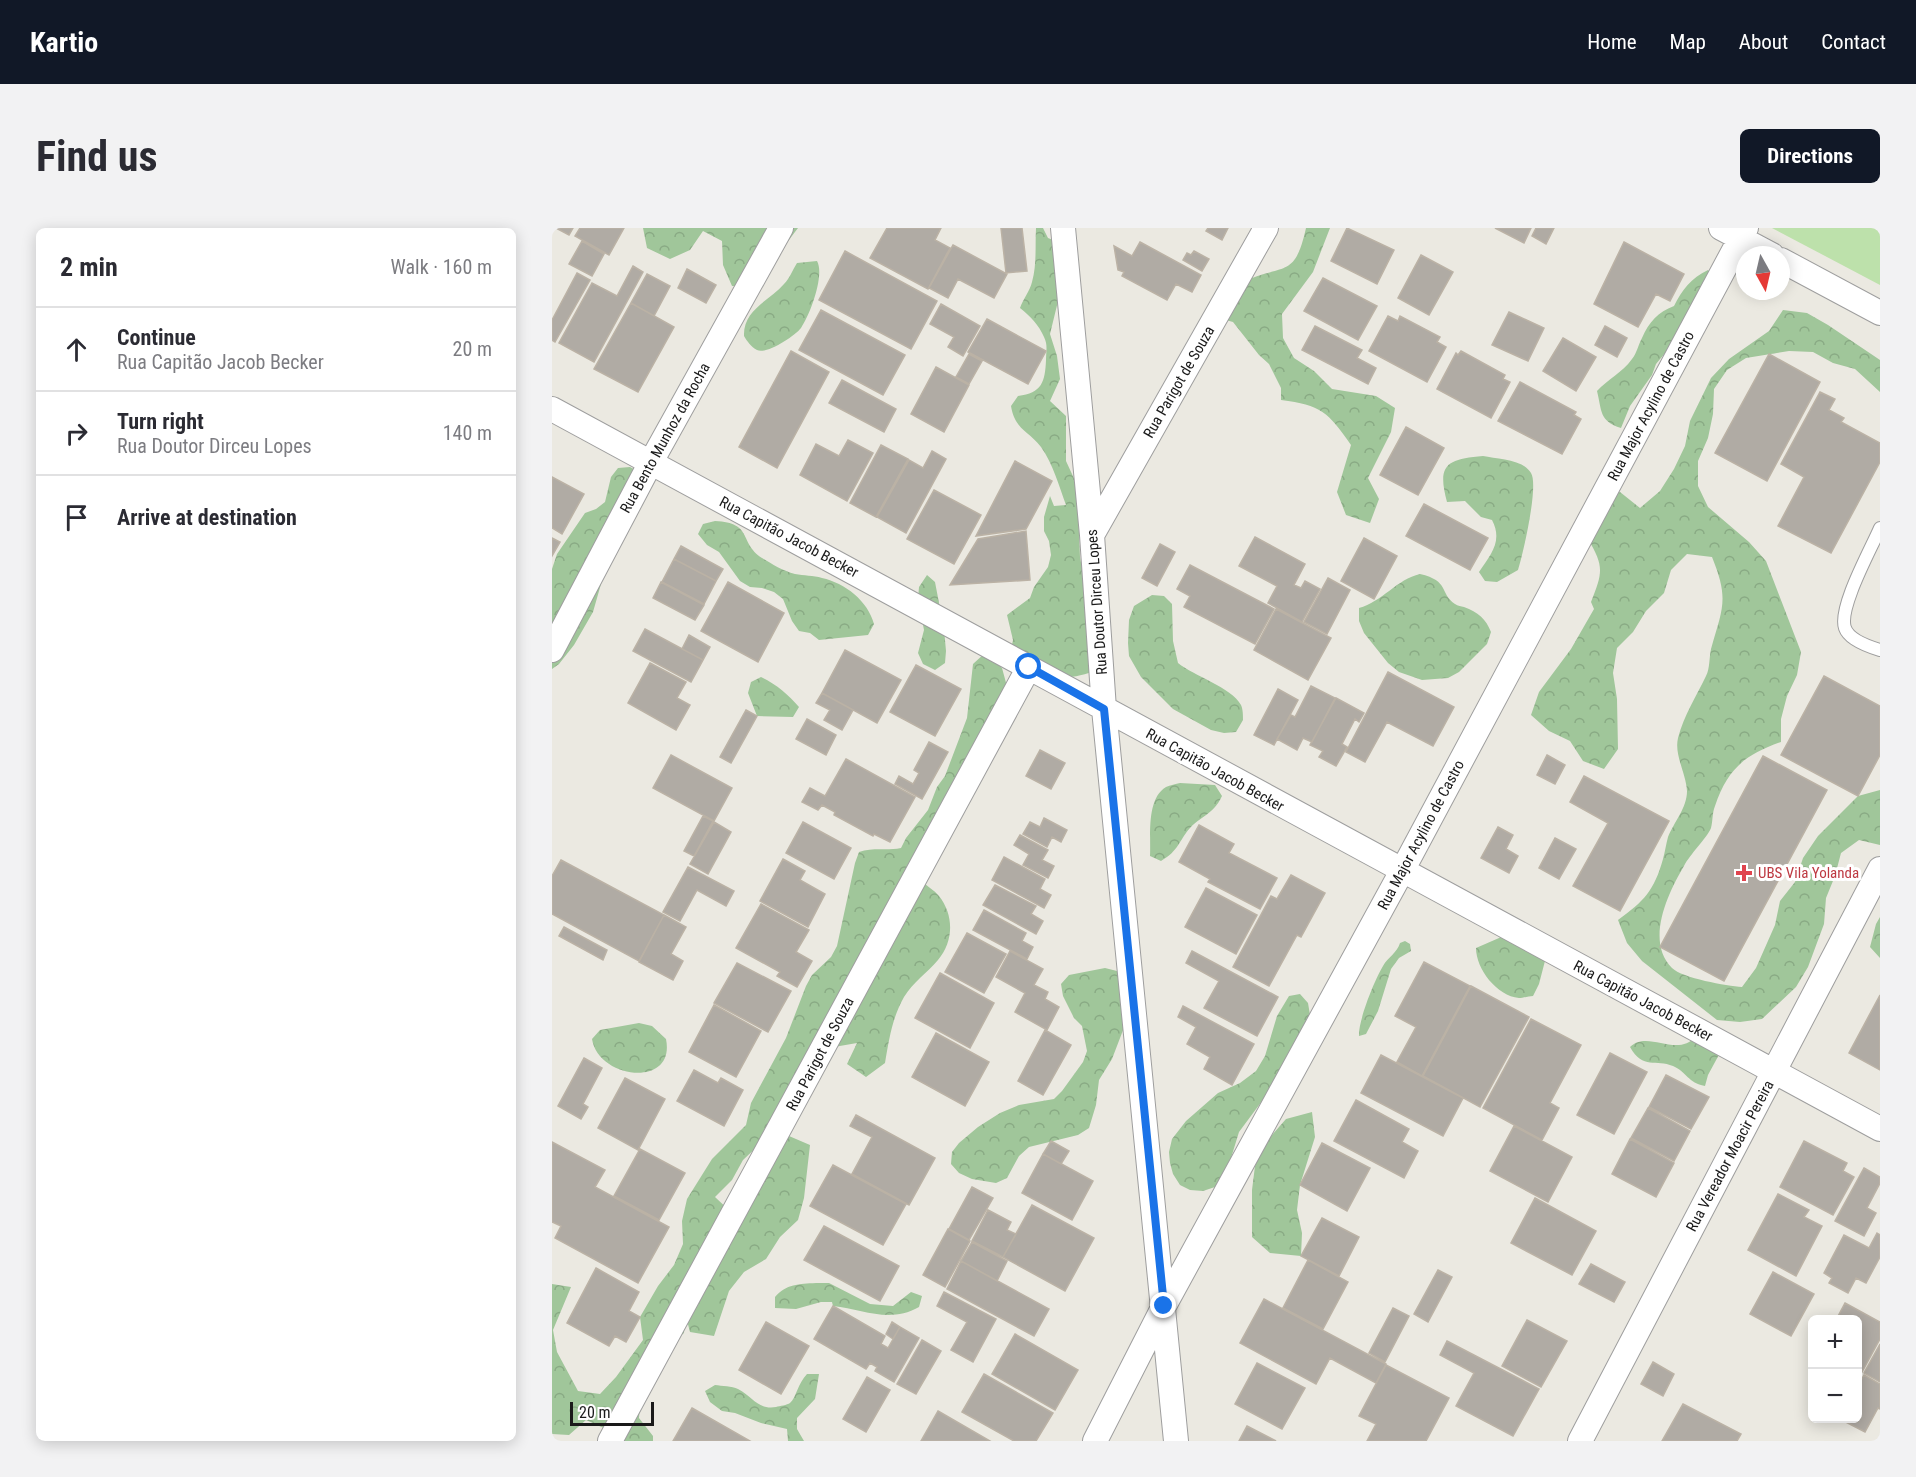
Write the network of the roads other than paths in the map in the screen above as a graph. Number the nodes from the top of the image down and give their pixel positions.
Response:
1 (781, 228) edge
2 (1063, 228) edge
3 (1266, 228) edge
4 (1736, 231) edge
5 (1758, 246) edge
6 (1790, 265) edge
7 (1880, 313) edge
8 (552, 409) edge
9 (651, 462) junction
10 (1880, 528) edge
11 (1092, 535) junction
12 (552, 650) edge
13 (1880, 650) edge
14 (1029, 667) junction
15 (1104, 709) junction
16 (1880, 869) edge
17 (1402, 871) junction
18 (1775, 1072) junction
19 (1880, 1129) edge
20 (1164, 1306) junction
21 (610, 1441) edge
22 (1095, 1441) edge
23 (1176, 1441) edge
24 (1580, 1441) edge

1 - 9 street, Rua Bento Munhoz da Rocha
2 - 11 street, Rua Doutor Dirceu Lopes
3 - 11 street, Rua Parigot de Souza
4 - 5 street
4 - 17 street, Rua Major Acylino de Castro
6 - 7 street
8 - 9 street, Rua Capitão Jacob Becker
9 - 12 street, Rua Bento Munhoz da Rocha
9 - 14 street, Rua Capitão Jacob Becker
10 - 13 lane
11 - 15 street, Rua Doutor Dirceu Lopes
14 - 15 street, Rua Capitão Jacob Becker
14 - 21 street, Rua Parigot de Souza
15 - 17 street, Rua Capitão Jacob Becker
15 - 20 street, Rua Doutor Dirceu Lopes
16 - 18 street, Rua Vereador Moacir Pereira
17 - 18 street, Rua Capitão Jacob Becker
17 - 20 street, Rua Major Acylino de Castro
18 - 19 street, Rua Capitão Jacob Becker
18 - 24 street, Rua Vereador Moacir Pereira
20 - 22 street, Rua Major Acylino de Castro
20 - 23 street, Rua Doutor Dirceu Lopes

